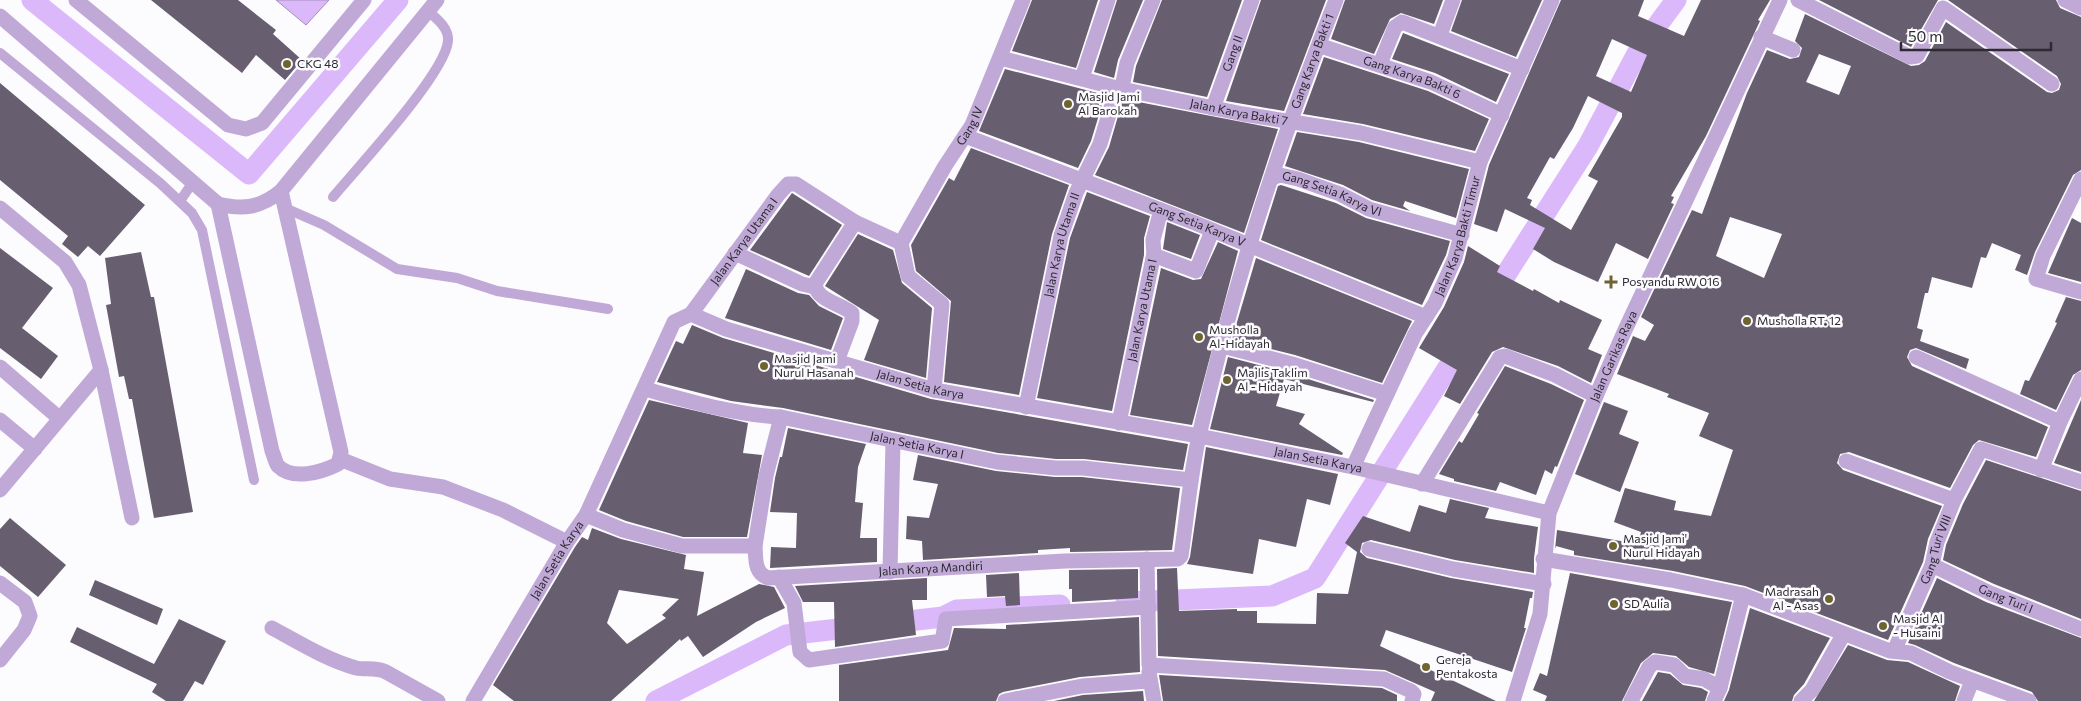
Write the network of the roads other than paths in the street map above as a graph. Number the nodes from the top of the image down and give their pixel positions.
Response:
1 (76, 0) edge
2 (364, 0) edge
3 (1023, 0) edge
4 (1108, 0) edge
5 (1153, 0) edge
6 (1252, 0) edge
7 (1336, 0) edge
8 (1453, 0) edge
9 (1552, 0) edge
10 (1780, 0) edge
11 (1798, 0) edge
12 (2065, 0) edge
13 (432, 5) edge
14 (2081, 8) edge
15 (0, 16) edge
16 (1440, 36) junction
17 (1761, 38) junction
18 (1320, 46) junction
19 (1793, 50) dead end
20 (0, 53) edge
21 (1000, 58) junction
22 (1380, 64) junction
23 (1522, 69) junction
24 (1082, 78) junction
25 (2052, 84) dead end
26 (1120, 88) junction
27 (1213, 108) junction
28 (1502, 115) junction
29 (1290, 123) junction
30 (965, 136) junction
31 (1480, 162) junction
32 (1272, 178) junction
33 (2081, 179) edge
34 (1084, 180) junction
35 (193, 182) junction
36 (281, 191) junction
37 (333, 197) dead end
38 (180, 201) junction
39 (218, 204) junction
40 (0, 208) edge
41 (285, 208) junction
42 (1161, 210) junction
43 (855, 222) junction
44 (1212, 230) junction
45 (1462, 234) junction
46 (901, 243) junction
47 (1250, 246) junction
48 (735, 253) junction
49 (1154, 257) junction
50 (815, 288) junction
51 (2081, 292) edge
52 (608, 309) dead end
53 (691, 314) junction
54 (1426, 317) junction
55 (1222, 346) junction
56 (1916, 357) dead end
57 (837, 361) junction
58 (0, 367) edge
59 (101, 370) junction
60 (2081, 380) edge
61 (645, 389) junction
62 (934, 390) junction
63 (1388, 394) junction
64 (1596, 396) junction
65 (1026, 407) junction
66 (781, 417) junction
67 (59, 418) junction
68 (0, 420) edge
69 (2060, 422) junction
70 (1119, 423) junction
71 (1199, 436) junction
72 (893, 442) junction
73 (35, 449) junction
74 (340, 459) junction
75 (1846, 461) dead end
76 (1355, 468) junction
77 (2041, 470) junction
78 (254, 480) dead end
79 (1191, 480) junction
80 (2081, 482) edge
81 (1422, 484) junction
82 (0, 490) edge
83 (1954, 500) junction
84 (1549, 513) junction
85 (586, 515) junction
86 (132, 518) dead end
87 (567, 542) junction
88 (755, 546) junction
89 (1368, 549) dead end
90 (1147, 559) junction
91 (1544, 560) junction
92 (1932, 565) junction
93 (890, 572) junction
94 (779, 577) junction
95 (0, 583) edge
96 (1544, 584) junction
97 (1743, 595) junction
98 (1149, 606) junction
99 (272, 628) dead end
100 (2081, 629) edge
101 (1843, 635) junction
102 (1894, 651) junction
103 (0, 660) edge
104 (1149, 665) junction
105 (1149, 681) junction
106 (1972, 681) junction
107 (1717, 694) edge
108 (438, 701) edge
109 (473, 701) edge
110 (1005, 701) edge
111 (1154, 701) edge
112 (1412, 701) edge
113 (1513, 701) edge
114 (1631, 701) edge
115 (1802, 701) edge
116 (1964, 701) edge
117 (2029, 701) edge

1 - 2 street
3 - 21 street, Gang IV
4 - 24 street
5 - 26 street, Jalan Karya Utama II
6 - 27 street, Gang II
7 - 18 street, Gang Karya Bakti 1
8 - 16 street
9 - 23 street, Jalan Karya Bakti Timur
10 - 17 street, Jalan Garikas Raya
11 - 25 street
12 - 14 street
13 - 36 street
13 - 37 lane
15 - 35 street
16 - 22 street
16 - 23 street
17 - 19 street
17 - 64 street, Jalan Garikas Raya
18 - 22 street, Gang Karya Bakti 6
18 - 29 street, Gang Karya Bakti 1
20 - 38 lane
21 - 24 street, Jalan Karya Bakti 7
21 - 30 street, Gang IV
22 - 28 street, Gang Karya Bakti 6
23 - 28 street, Jalan Karya Bakti Timur
24 - 26 street, Jalan Karya Bakti 7
26 - 27 street, Jalan Karya Bakti 7
26 - 34 street, Jalan Karya Utama II
27 - 29 street, Jalan Karya Bakti 7
28 - 31 street, Jalan Karya Bakti Timur
29 - 31 street, Jalan Karya Bakti 7
29 - 32 street, Gang Karya Bakti 1
30 - 34 street, Gang Setia Karya V
30 - 46 street, Gang IV
31 - 45 street, Jalan Karya Bakti Timur
32 - 45 street, Gang Setia Karya VI
32 - 47 street, Gang Setia Karya VI
33 - 51 street
34 - 42 street, Gang Setia Karya V
34 - 65 street, Jalan Karya Utama II
35 - 38 lane
35 - 39 street
36 - 39 street
36 - 41 street
38 - 78 lane
39 - 74 street
40 - 59 street
41 - 52 lane
41 - 74 street
42 - 44 street, Gang Setia Karya V
42 - 49 street
43 - 46 street
43 - 48 street, Jalan Karya Utama I
43 - 50 street
44 - 47 street, Gang Setia Karya V
44 - 49 street, Jalan Karya Utama I
45 - 54 street, Jalan Karya Bakti Timur
46 - 62 street
47 - 54 street, Gang Setia Karya V
47 - 55 street, Gang Setia Karya VI
48 - 50 street
48 - 53 street, Jalan Karya Utama I
49 - 70 street, Jalan Karya Utama I
50 - 57 street
53 - 57 street, Jalan Setia Karya
53 - 61 street, Jalan Setia Karya
54 - 63 street, Jalan Karya Bakti Timur
55 - 63 street
55 - 71 street, Jalan Karya Mandiri
56 - 69 street
57 - 62 street, Jalan Setia Karya
58 - 67 street
59 - 67 street
59 - 86 street
60 - 69 street
61 - 66 street, Jalan Setia Karya I
61 - 85 street, Jalan Setia Karya
62 - 65 street, Jalan Setia Karya
63 - 76 street, Jalan Karya Bakti Timur
64 - 81 street
64 - 84 street, Jalan Garikas Raya
65 - 70 street, Jalan Setia Karya
66 - 72 street, Jalan Setia Karya I
66 - 88 street
67 - 73 street
68 - 73 street
69 - 77 street
70 - 71 street, Jalan Setia Karya
71 - 76 street, Jalan Setia Karya
71 - 79 street, Jalan Karya Mandiri
72 - 79 street, Jalan Setia Karya I
72 - 93 street
73 - 82 street
74 - 87 street
75 - 83 street
76 - 81 street, Jalan Setia Karya
77 - 80 street
77 - 83 street, Gang Turi VIII
79 - 90 street, Jalan Karya Mandiri
81 - 84 street, Jalan Setia Karya
83 - 92 street, Gang Turi VIII
84 - 91 street, Jalan Garikas Raya
85 - 87 street, Jalan Setia Karya
85 - 88 street
87 - 109 street, Jalan Setia Karya
88 - 94 street, Jalan Karya Mandiri
89 - 96 street
90 - 93 street, Jalan Karya Mandiri
90 - 98 street
91 - 96 street, Jalan Garikas Raya
91 - 97 street
92 - 100 street, Gang Turi I
92 - 102 street, Gang Turi VIII
93 - 94 street, Jalan Karya Mandiri
94 - 98 street
95 - 103 street
96 - 113 street, Jalan Garikas Raya
97 - 101 street
97 - 107 street
98 - 104 street
99 - 108 street
101 - 102 street
101 - 115 street
102 - 106 street
104 - 105 street
104 - 112 street
105 - 110 street
105 - 111 street
106 - 116 street
106 - 117 street
107 - 114 street

